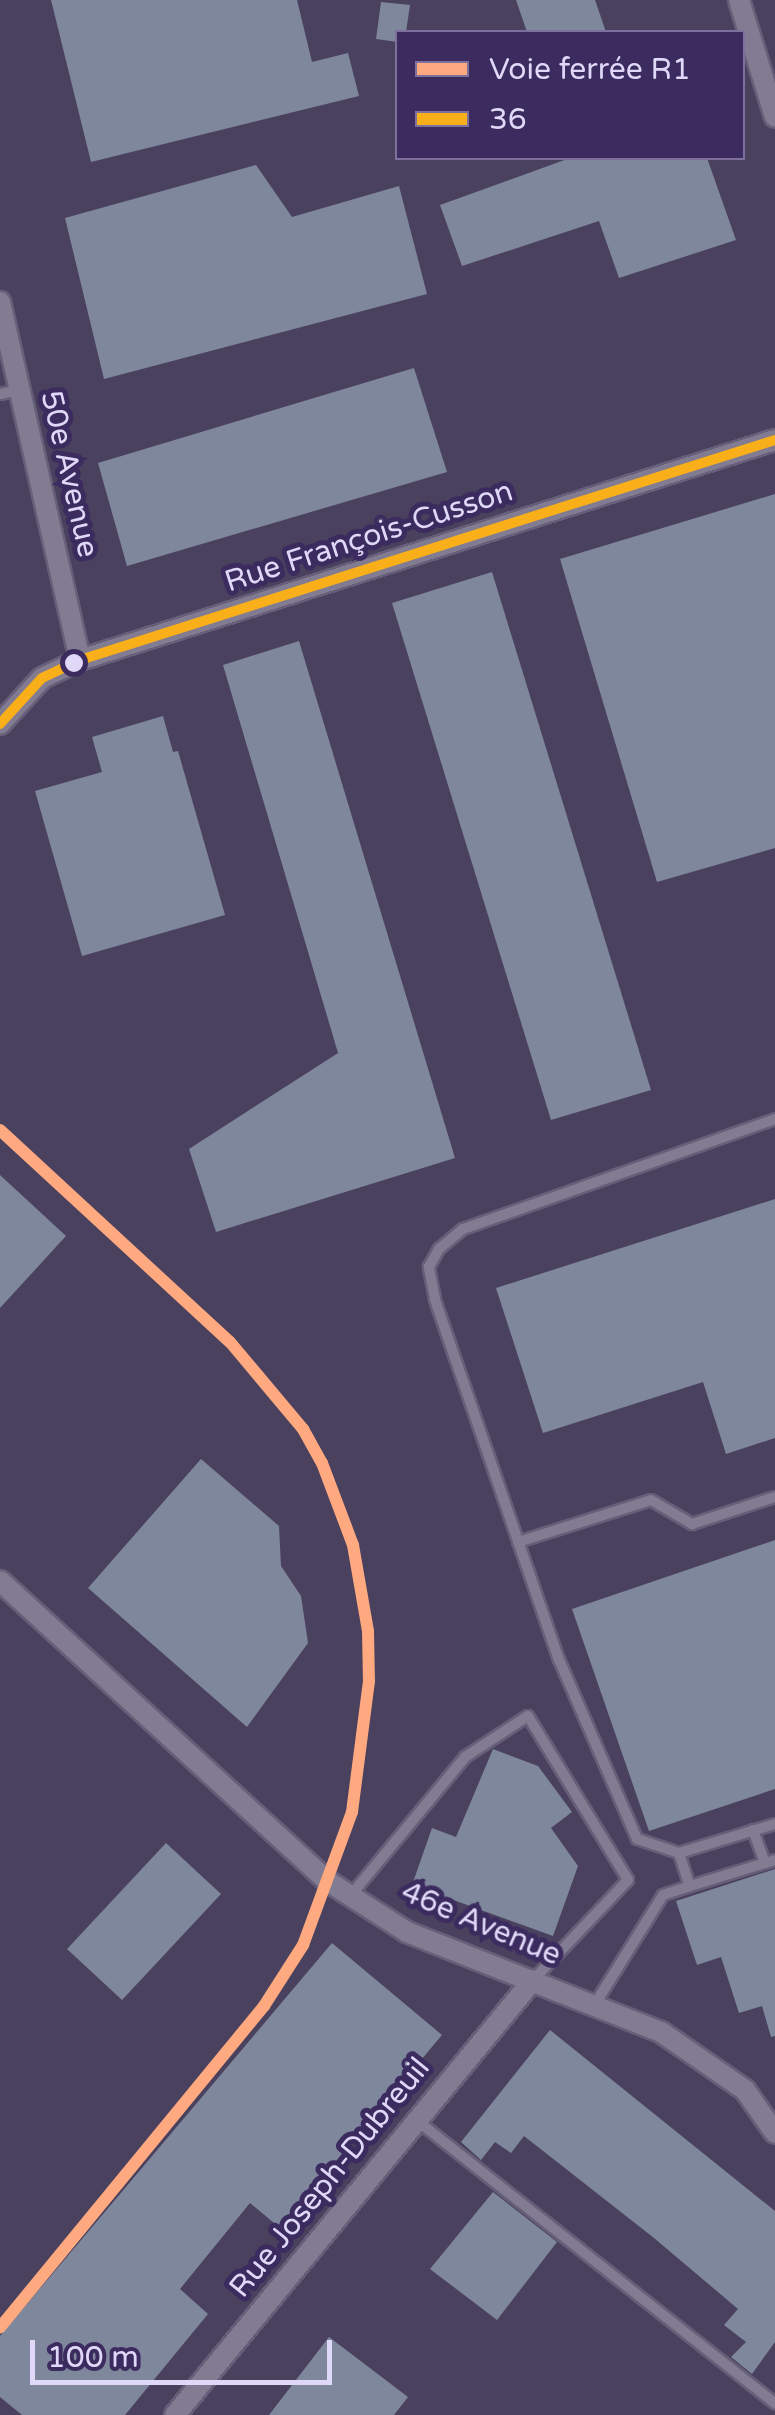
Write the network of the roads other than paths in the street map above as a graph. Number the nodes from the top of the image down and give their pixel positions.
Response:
1 (739, 0) edge
2 (775, 116) edge
3 (0, 302) edge
4 (10, 392) edge
5 (775, 440) edge
6 (80, 660) junction
7 (0, 724) edge
8 (775, 1119) edge
9 (775, 1497) edge
10 (518, 1542) junction
11 (0, 1581) edge
12 (775, 1824) edge
13 (753, 1830) junction
14 (679, 1854) junction
15 (770, 1861) edge
16 (690, 1886) junction
17 (350, 1896) junction
18 (533, 1980) junction
19 (595, 2004) junction
20 (415, 2118) junction
21 (775, 2133) edge
22 (775, 2406) edge
23 (175, 2415) edge
24 (770, 2415) edge

1 - 2 street
3 - 4 street, 50e Avenue
4 - 6 street, 50e Avenue
5 - 6 street, Rue François-Cusson
6 - 7 street, Rue François-Cusson
8 - 10 lane
9 - 10 lane
10 - 14 lane
11 - 17 street, 46e Avenue
12 - 13 lane
13 - 14 lane
13 - 15 lane
14 - 16 lane
15 - 16 lane
16 - 19 lane
17 - 18 street, 46e Avenue
17 - 18 lane
18 - 19 street, 46e Avenue
18 - 20 street, Rue Joseph-Dubreuil
19 - 21 street, 46e Avenue
20 - 22 lane
20 - 23 street, Rue Joseph-Dubreuil
22 - 24 lane

